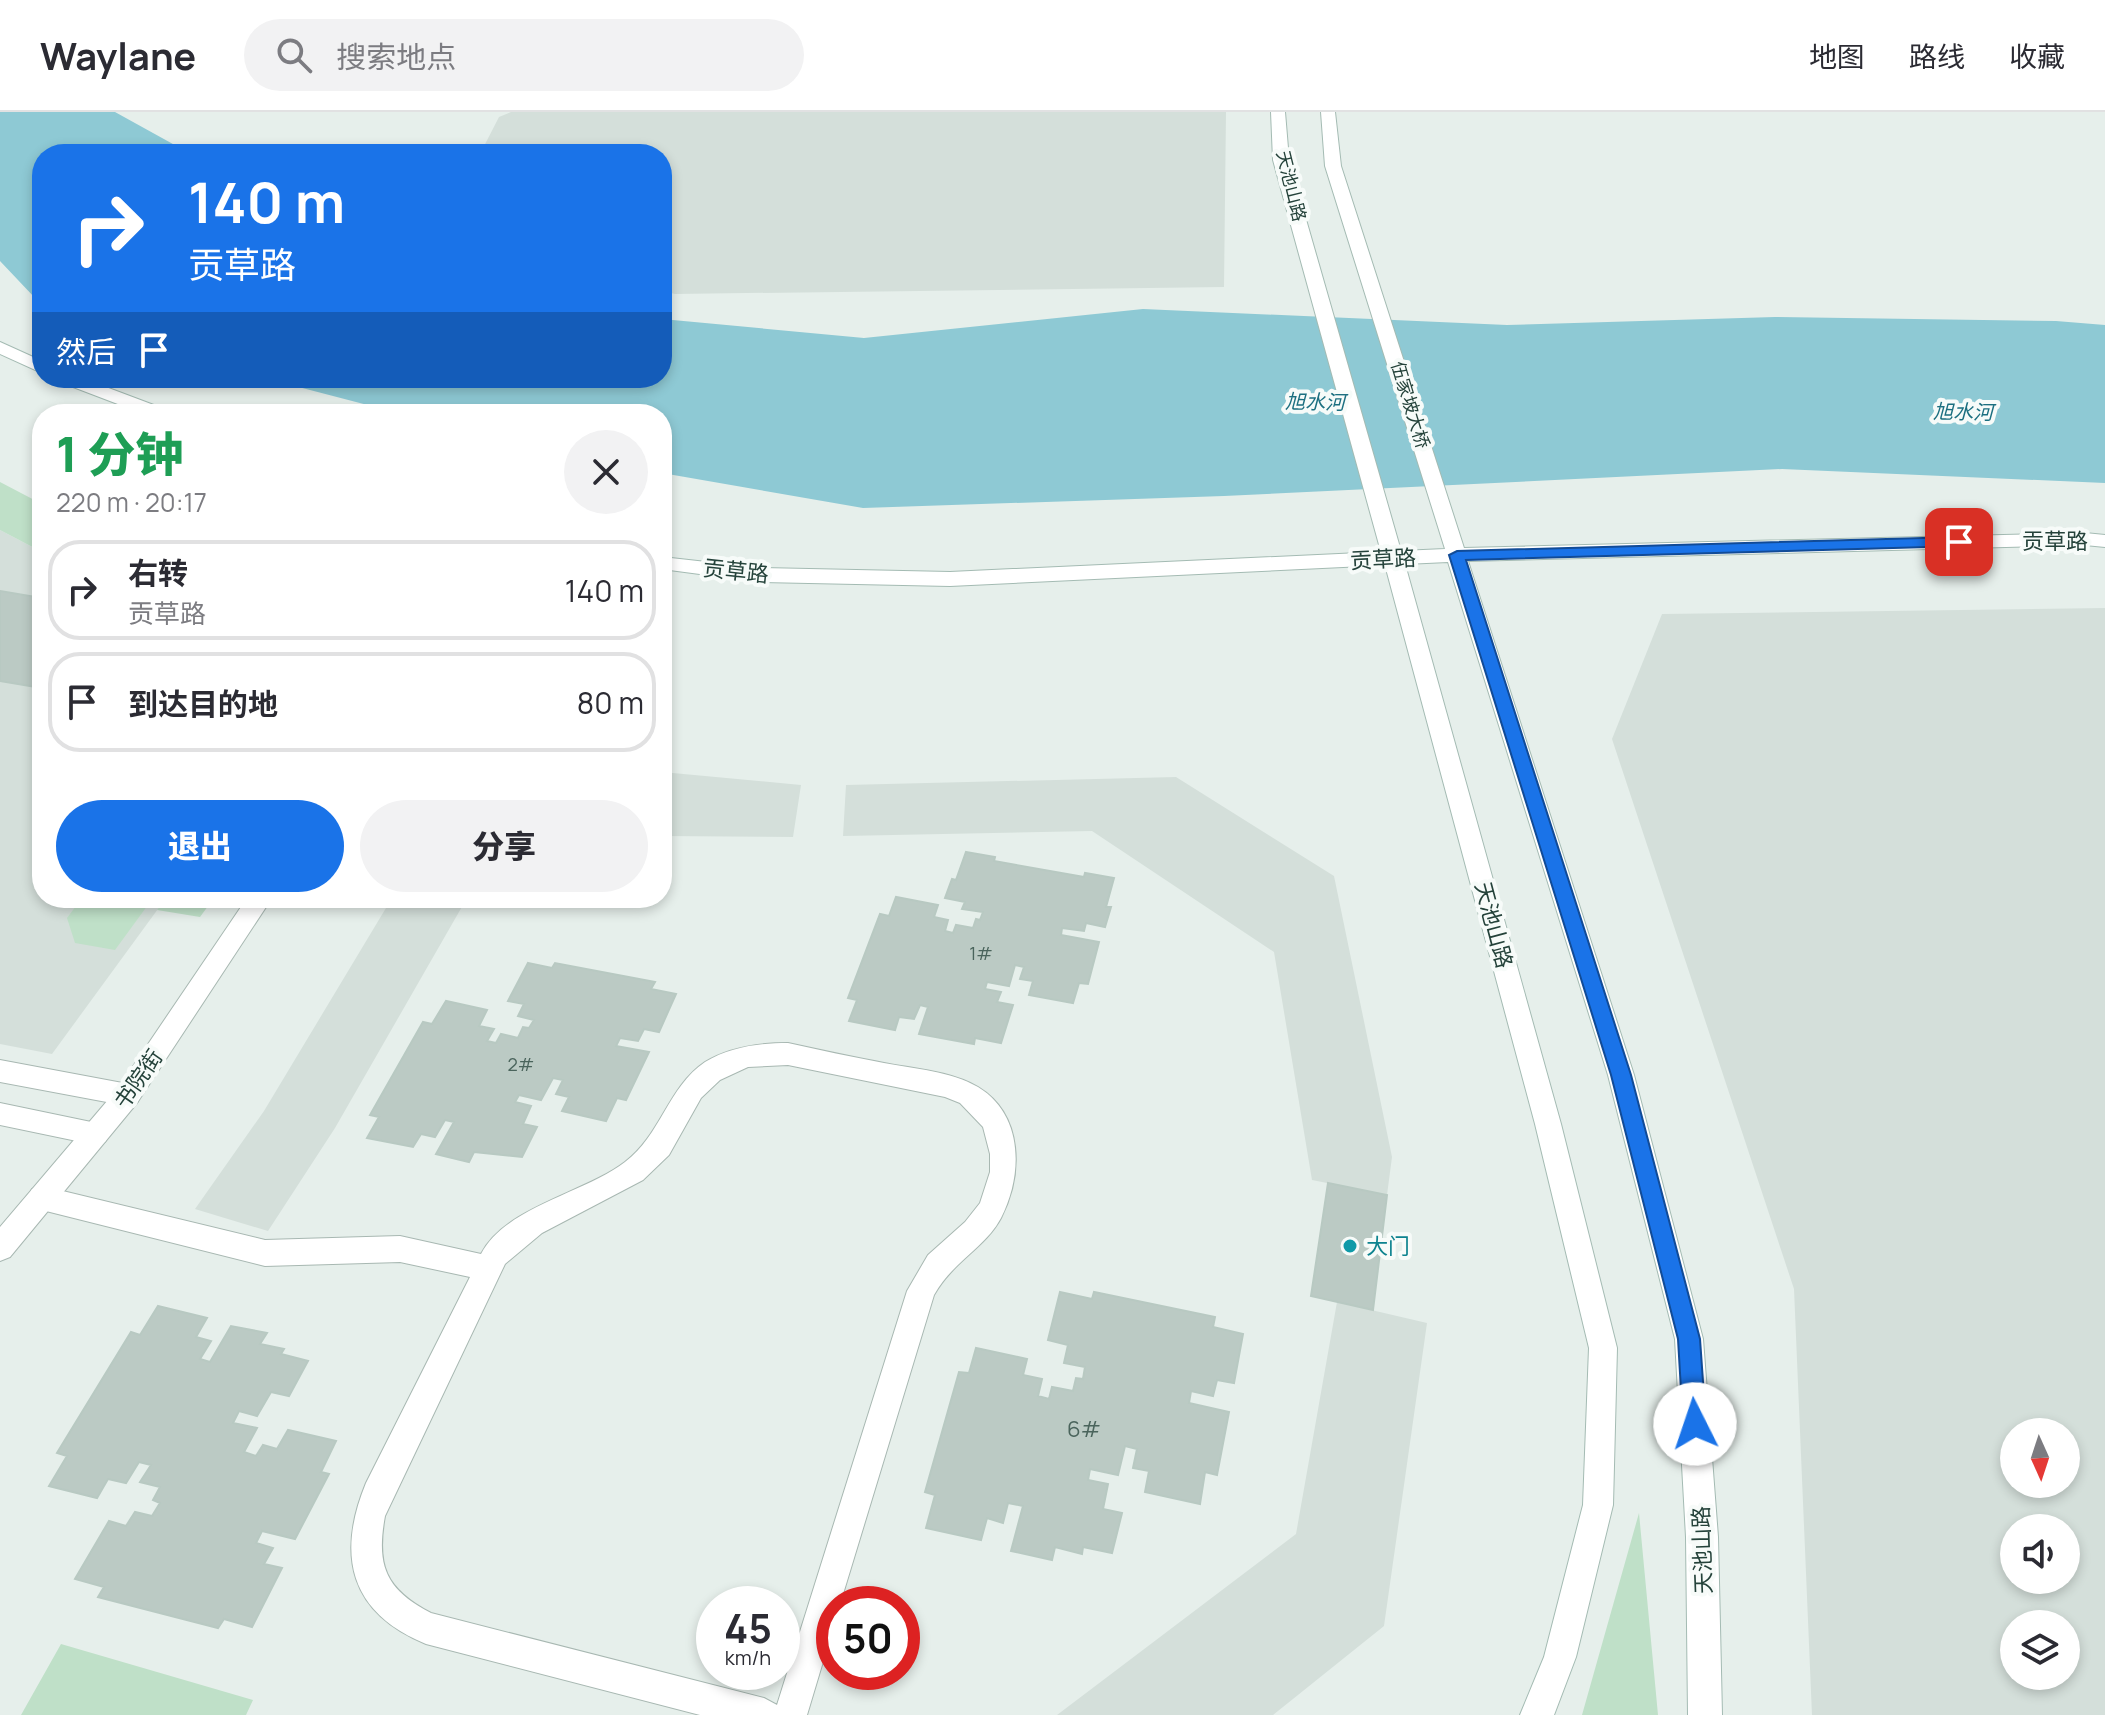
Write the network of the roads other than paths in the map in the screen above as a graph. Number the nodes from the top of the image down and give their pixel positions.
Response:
1 (1278, 112) edge
2 (1328, 112) edge
3 (0, 347) edge
4 (32, 363) edge
5 (92, 388) edge
6 (135, 404) edge
7 (2105, 541) edge
8 (1457, 555) junction
9 (1394, 558) junction
10 (672, 564) edge
11 (253, 908) edge
12 (0, 1071) edge
13 (128, 1095) junction
14 (0, 1114) edge
15 (96, 1134) junction
16 (42, 1198) junction
17 (0, 1248) edge
18 (489, 1268) junction
19 (764, 1715) edge
20 (790, 1715) edge
21 (1537, 1715) edge
22 (1705, 1715) edge

1 - 9 main road, 天池山路
2 - 8 main road, 伍家坡大桥
3 - 4 main road
5 - 6 main road
7 - 8 main road, 贡草路
8 - 9 main road, 贡草路
8 - 22 main road, 天池山路
9 - 10 main road, 贡草路
9 - 21 main road, 天池山路
11 - 13 main road, 书院街
12 - 13 main road
13 - 15 main road, 书院街
14 - 15 main road
15 - 16 main road, 书院街
16 - 17 main road, 书院街
16 - 18 main road
18 - 19 main road
18 - 20 main road

